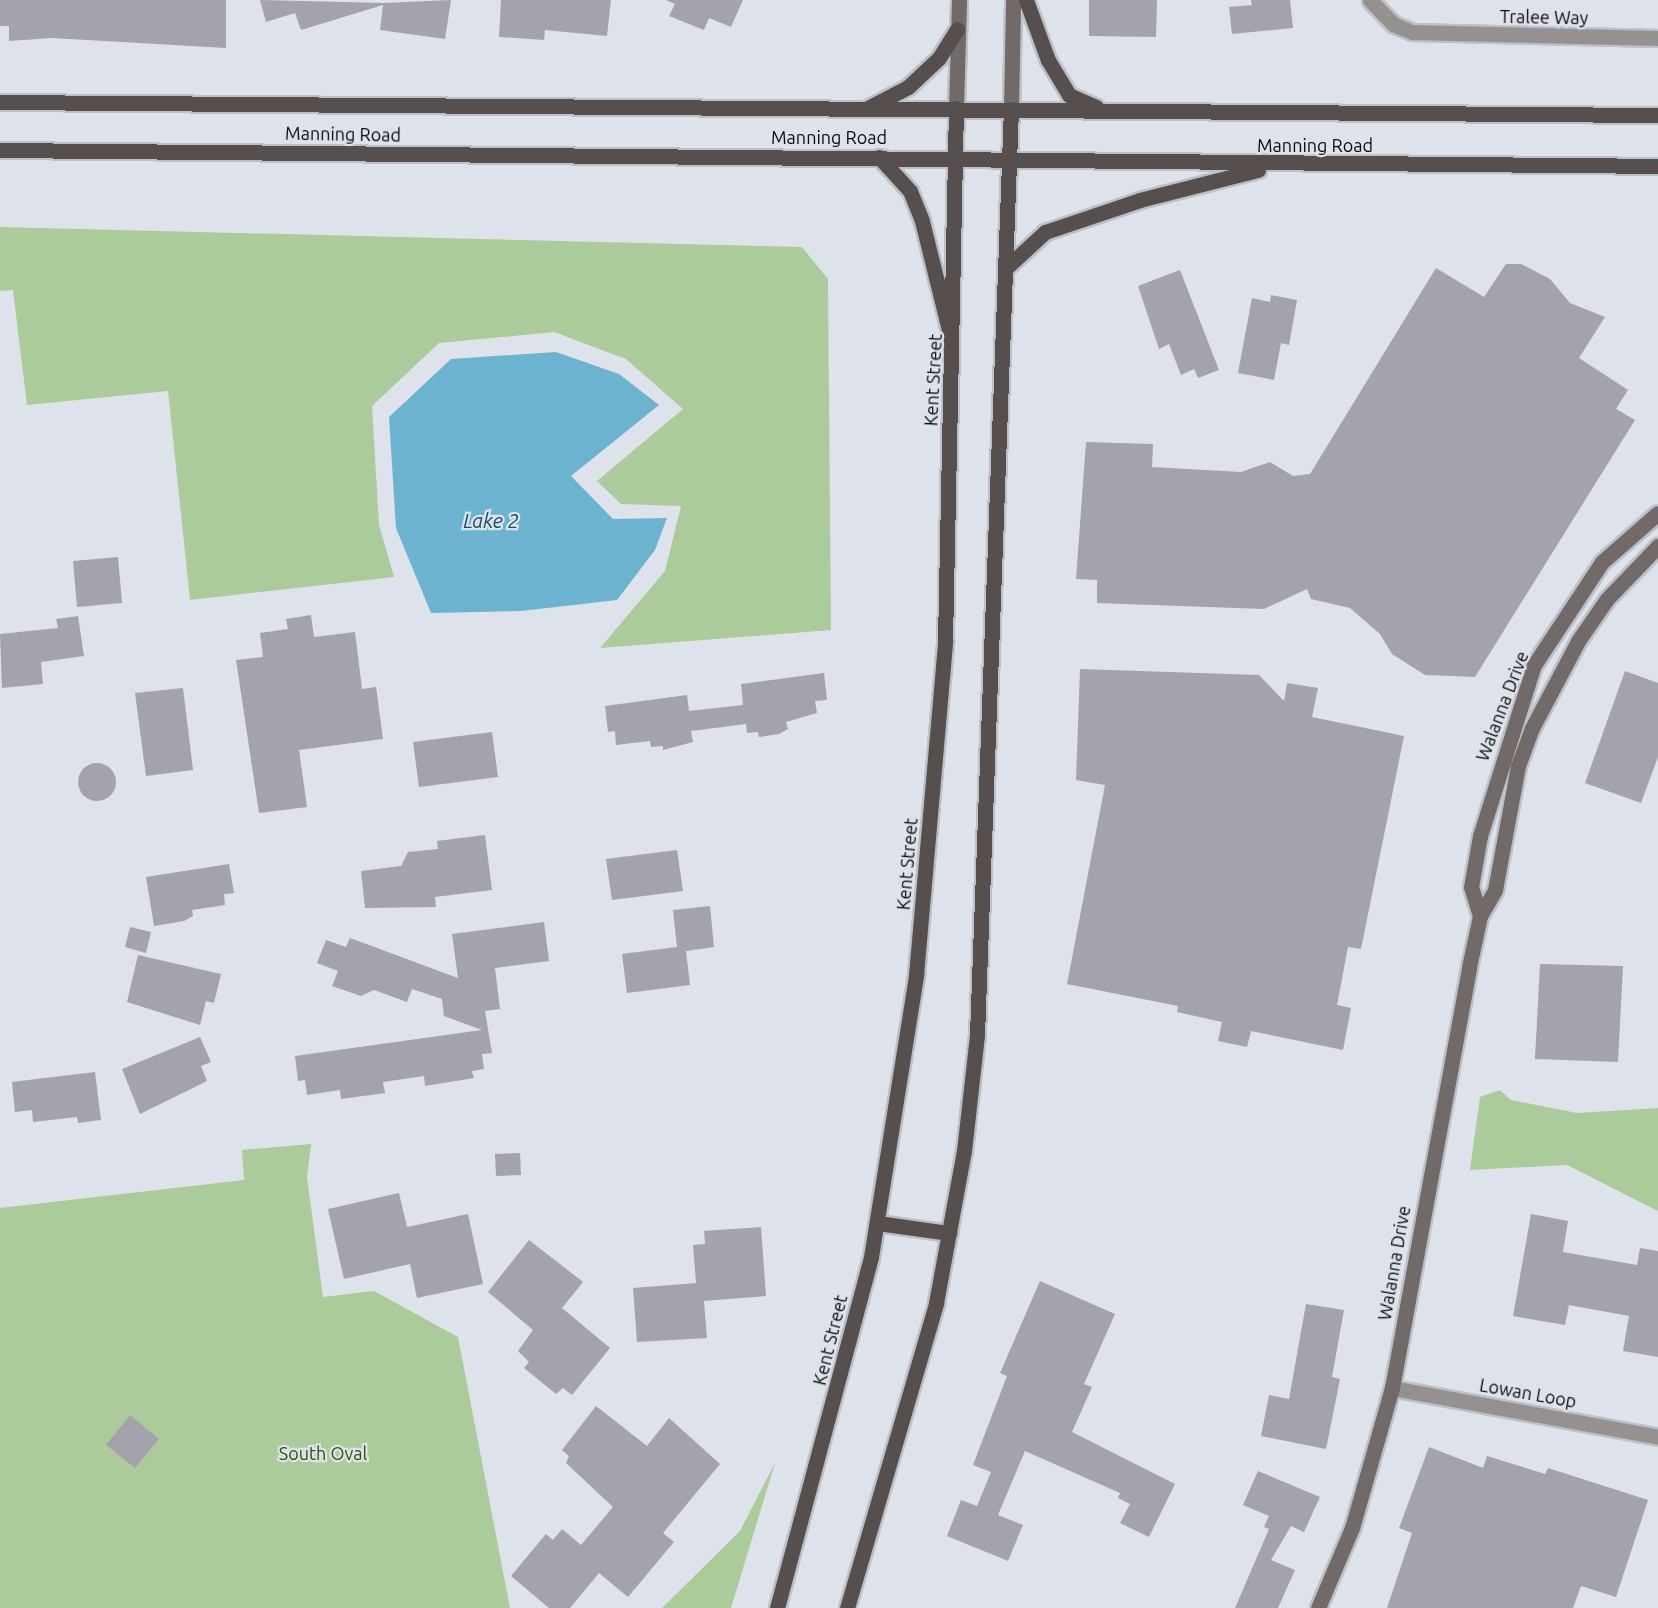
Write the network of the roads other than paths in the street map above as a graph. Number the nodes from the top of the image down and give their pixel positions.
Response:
1 (959, 0) edge
2 (1013, 0) edge
3 (1026, 0) edge
4 (1370, 0) edge
5 (957, 29) junction
6 (1658, 38) edge
7 (0, 102) edge
8 (956, 108) junction
9 (1011, 109) junction
10 (865, 110) junction
11 (1103, 110) junction
12 (1658, 115) edge
13 (0, 150) edge
14 (879, 157) junction
15 (955, 158) junction
16 (1010, 158) junction
17 (1278, 165) junction
18 (1658, 166) edge
19 (1007, 267) junction
20 (955, 353) junction
21 (1658, 513) edge
22 (1658, 546) edge
23 (1480, 916) junction
24 (878, 1223) junction
25 (949, 1233) junction
26 (1392, 1388) junction
27 (1658, 1437) edge
28 (777, 1608) edge
29 (848, 1608) edge
30 (1318, 1608) edge

1 - 5 street
2 - 9 street
3 - 11 main road
4 - 6 street, Tralee Way
5 - 8 street
5 - 10 main road
7 - 10 main road, Manning Road
8 - 9 main road, Manning Road
8 - 10 main road, Manning Road
8 - 15 main road, Kent Street
9 - 11 main road, Manning Road
9 - 16 main road
11 - 12 main road, Manning Road
13 - 14 main road, Manning Road
14 - 15 main road, Manning Road
14 - 20 main road
15 - 16 main road, Manning Road
15 - 20 main road, Kent Street
16 - 17 main road, Manning Road
16 - 19 main road
17 - 18 main road, Manning Road
17 - 19 main road
19 - 25 main road
20 - 24 main road, Kent Street
21 - 23 street, Walanna Drive
22 - 23 street, Walanna Drive
23 - 26 street, Walanna Drive
24 - 25 main road
24 - 28 main road, Kent Street
25 - 29 main road
26 - 27 street, Lowan Loop
26 - 30 street, Walanna Drive

